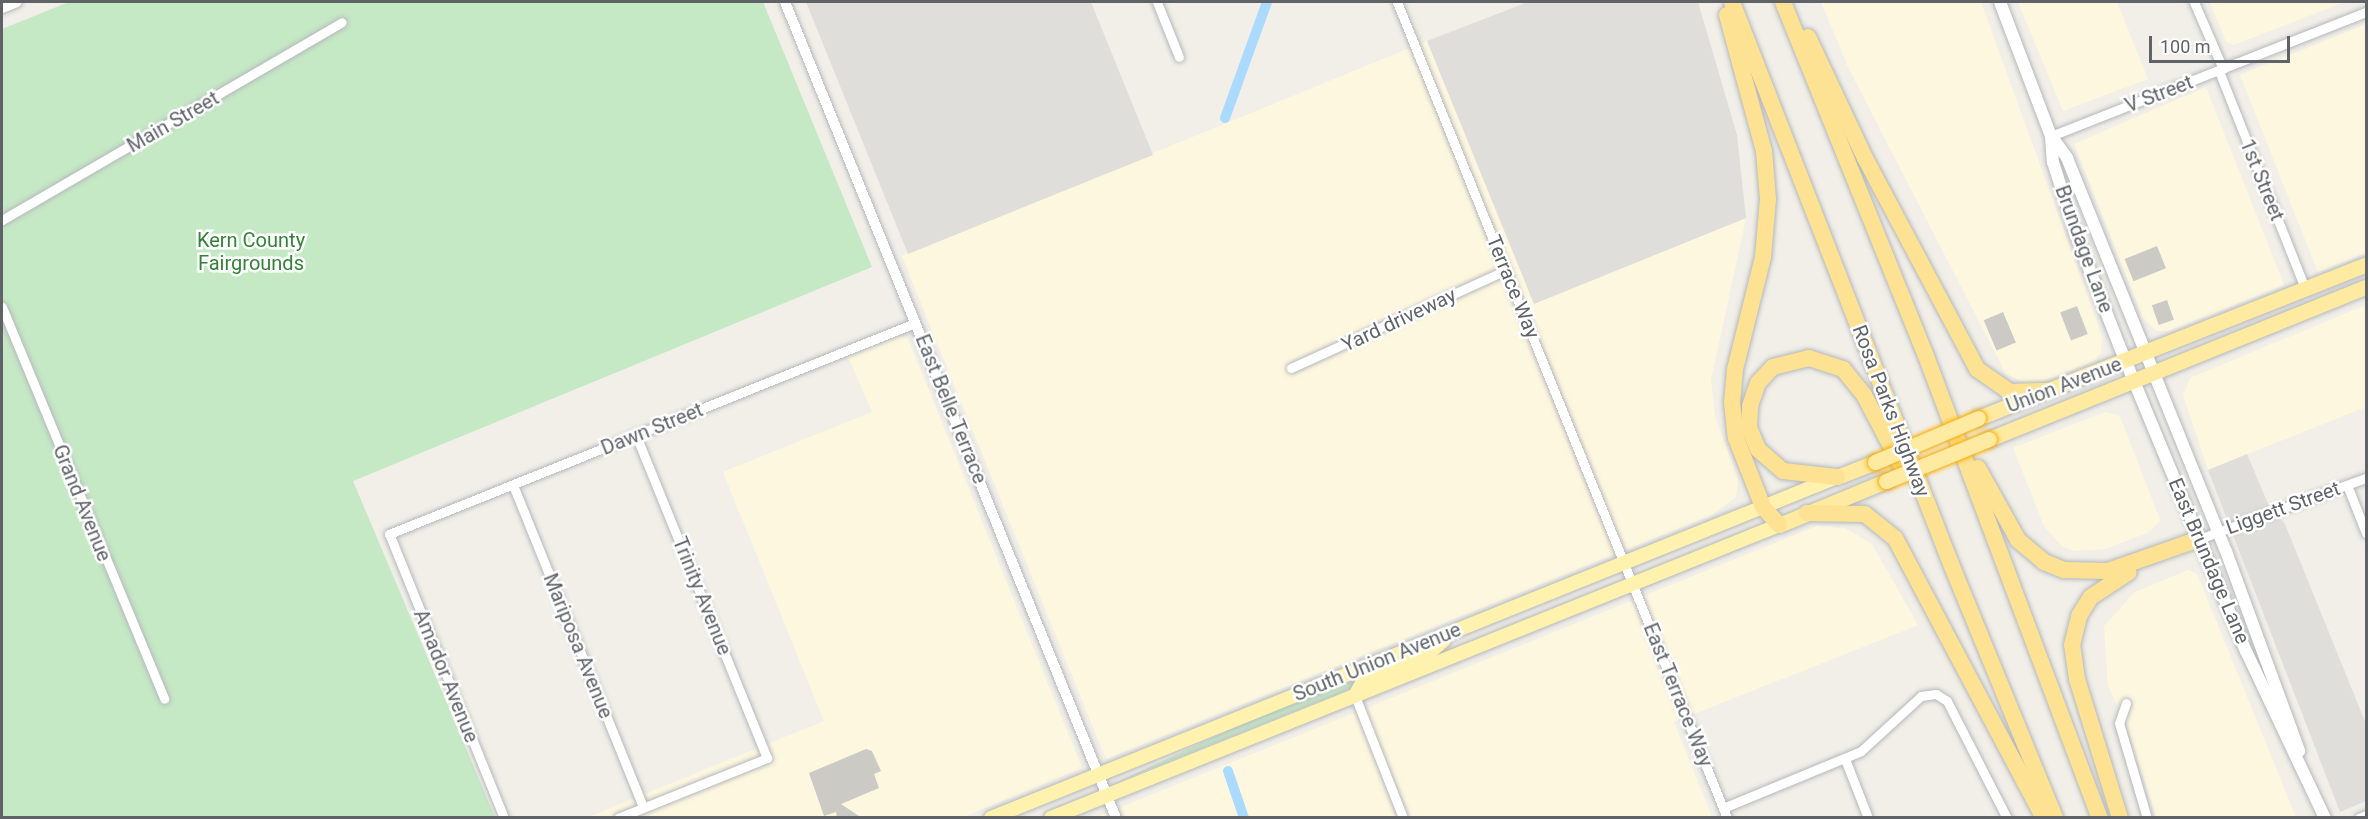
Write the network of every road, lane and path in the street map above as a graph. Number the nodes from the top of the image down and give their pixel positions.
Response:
1 (17, 2) edge
2 (785, 2) edge
3 (1157, 2) edge
4 (1397, 2) edge
5 (1724, 2) edge
6 (1732, 2) edge
7 (1783, 2) edge
8 (1791, 2) edge
9 (2000, 2) edge
10 (2194, 2) edge
11 (2, 8) edge
12 (2367, 12) edge
13 (342, 22) dead end
14 (1179, 57) dead end
15 (2221, 70) junction
16 (2051, 136) junction
17 (2, 219) edge
18 (2367, 264) edge
19 (1506, 270) junction
20 (2367, 287) edge
21 (2305, 288) junction
22 (2, 307) edge
23 (915, 323) junction
24 (2144, 353) junction
25 (1926, 356) junction
26 (2126, 360) junction
27 (1291, 368) dead end
28 (2153, 374) junction
29 (2134, 381) junction
30 (2048, 391) junction
31 (636, 435) junction
32 (1837, 477) junction
33 (2367, 478) edge
34 (513, 485) junction
35 (2347, 485) junction
36 (1763, 507) junction
37 (1807, 513) junction
38 (1779, 525) junction
39 (2218, 532) junction
40 (2367, 533) edge
41 (389, 534) joint
42 (2199, 539) junction
43 (2146, 559) junction
44 (1951, 564) junction
45 (1628, 573) junction
46 (1449, 633) junction
47 (1355, 696) junction
48 (164, 699) dead end
49 (2126, 703) dead end
50 (2301, 758) junction
51 (1845, 759) junction
52 (1098, 774) junction
53 (1107, 795) junction
54 (643, 807) junction
55 (1725, 813) edge
56 (2367, 814) edge
57 (504, 818) edge
58 (618, 818) edge
59 (992, 818) edge
60 (1051, 818) edge
61 (1116, 818) edge
62 (1403, 818) edge
63 (1868, 818) edge
64 (2007, 818) edge
65 (2044, 818) edge
66 (2055, 818) edge
67 (2100, 818) edge
68 (2120, 818) edge
69 (2147, 818) edge
70 (2325, 818) edge
71 (2359, 818) edge

1 - 11 street
2 - 23 street, East Belle Terrace
3 - 14 street
4 - 19 street, Terrace Way
5 - 36 highway
6 - 44 highway, Rosa Parks Highway
7 - 25 highway
8 - 30 highway
9 - 16 main road, Brundage Lane
10 - 15 street, 1st Street
12 - 15 street, V Street
13 - 17 street, Main Street
15 - 16 street, V Street
15 - 21 street, 1st Street
16 - 24 main road, Brundage Lane
16 - 26 main road, Brundage Lane
18 - 21 highway, Union Avenue
19 - 27 street, Yard driveway
19 - 45 street, Terrace Way
20 - 28 highway, Union Avenue
21 - 24 highway, Union Avenue
22 - 48 street, Grand Avenue
23 - 31 street, Dawn Street
23 - 52 street, East Belle Terrace
24 - 26 highway, Union Avenue
24 - 28 main road, East Brundage Lane
25 - 43 highway
25 - 67 highway
26 - 29 main road, East Brundage Lane
26 - 30 highway, Union Avenue
28 - 29 highway, Union Avenue
28 - 39 main road, East Brundage Lane
29 - 37 highway, Union Avenue, bridge
29 - 42 main road, East Brundage Lane
30 - 32 highway, Union Avenue, bridge
31 - 34 street, Dawn Street
31 - 54 street, Trinity Avenue
32 - 36 main road, Union Avenue
32 - 44 highway
33 - 35 street, Liggett Street
34 - 41 street, Dawn Street
34 - 54 street, Mariposa Avenue
35 - 39 street, Liggett Street
35 - 40 street
36 - 38 highway
36 - 45 main road, South Union Avenue
37 - 38 highway, Union Avenue
37 - 65 highway
38 - 45 main road, South Union Avenue
39 - 42 street, Liggett Street
39 - 50 main road, East Brundage Lane
41 - 57 street, Amador Avenue
42 - 43 highway
42 - 50 main road, East Brundage Lane
43 - 68 highway
44 - 66 highway, Rosa Parks Highway
45 - 46 main road, South Union Avenue
45 - 47 main road, South Union Avenue
45 - 55 street, East Terrace Way
46 - 47 main road
46 - 52 main road, South Union Avenue
47 - 53 main road, South Union Avenue
47 - 62 street
49 - 69 street
50 - 70 main road, East Brundage Lane
51 - 55 street
51 - 63 street
51 - 64 street
52 - 53 street, East Belle Terrace
52 - 59 main road, South Union Avenue
53 - 60 main road, South Union Avenue
53 - 61 street, East Belle Terrace
54 - 58 street
56 - 71 street

